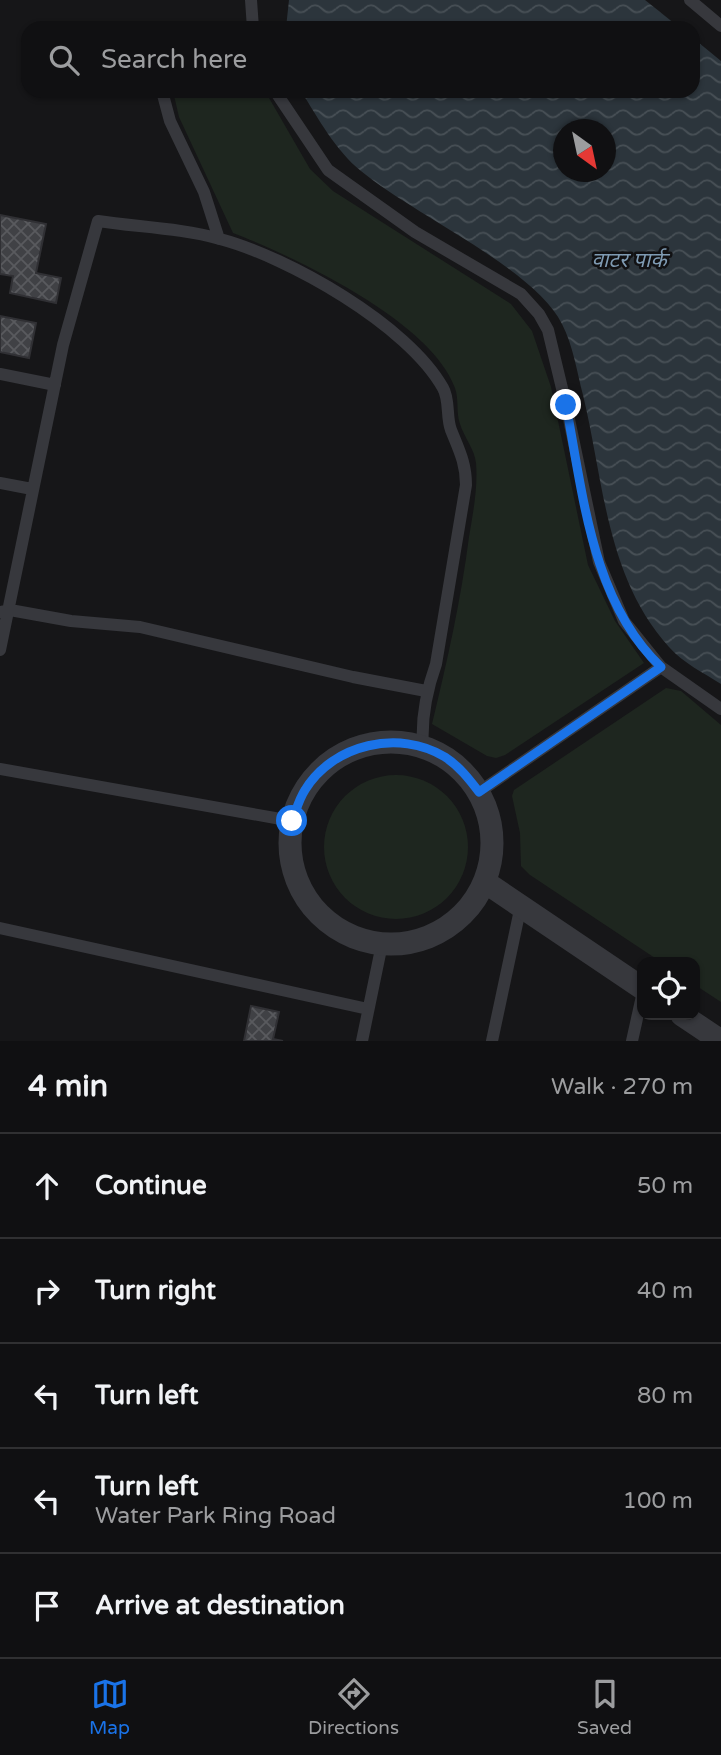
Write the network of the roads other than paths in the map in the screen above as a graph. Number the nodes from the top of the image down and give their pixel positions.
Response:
1 (251, 0) edge
2 (690, 0) edge
3 (252, 21) edge
4 (721, 26) edge
5 (164, 98) edge
6 (280, 98) edge
7 (219, 239) junction
8 (0, 374) edge
9 (55, 385) junction
10 (0, 483) edge
11 (32, 489) junction
12 (5, 611) edge
13 (0, 650) edge
14 (661, 667) junction
15 (426, 691) junction
16 (721, 709) edge
17 (423, 747) junction
18 (0, 769) edge
19 (479, 792) junction
20 (292, 821) junction
21 (485, 882) junction
22 (521, 905) junction
23 (0, 929) edge
24 (382, 944) junction
25 (637, 985) edge
26 (368, 1009) junction
27 (637, 1018) edge
28 (690, 1020) edge
29 (362, 1041) edge
30 (492, 1041) edge
31 (632, 1041) edge
32 (721, 1041) edge

1 - 3 lane
2 - 4 lane
5 - 7 lane
6 - 14 lane
7 - 9 lane
7 - 15 lane
8 - 9 lane
9 - 11 lane
10 - 11 lane
11 - 12 lane
12 - 13 lane
12 - 15 lane
14 - 16 lane
14 - 19 lane
15 - 17 lane
17 - 19 street
17 - 20 street
18 - 20 lane
19 - 21 street
20 - 24 street
21 - 22 street
21 - 24 street
22 - 25 street
22 - 30 lane
23 - 26 lane
24 - 26 lane
26 - 29 lane
27 - 31 lane
28 - 32 street

